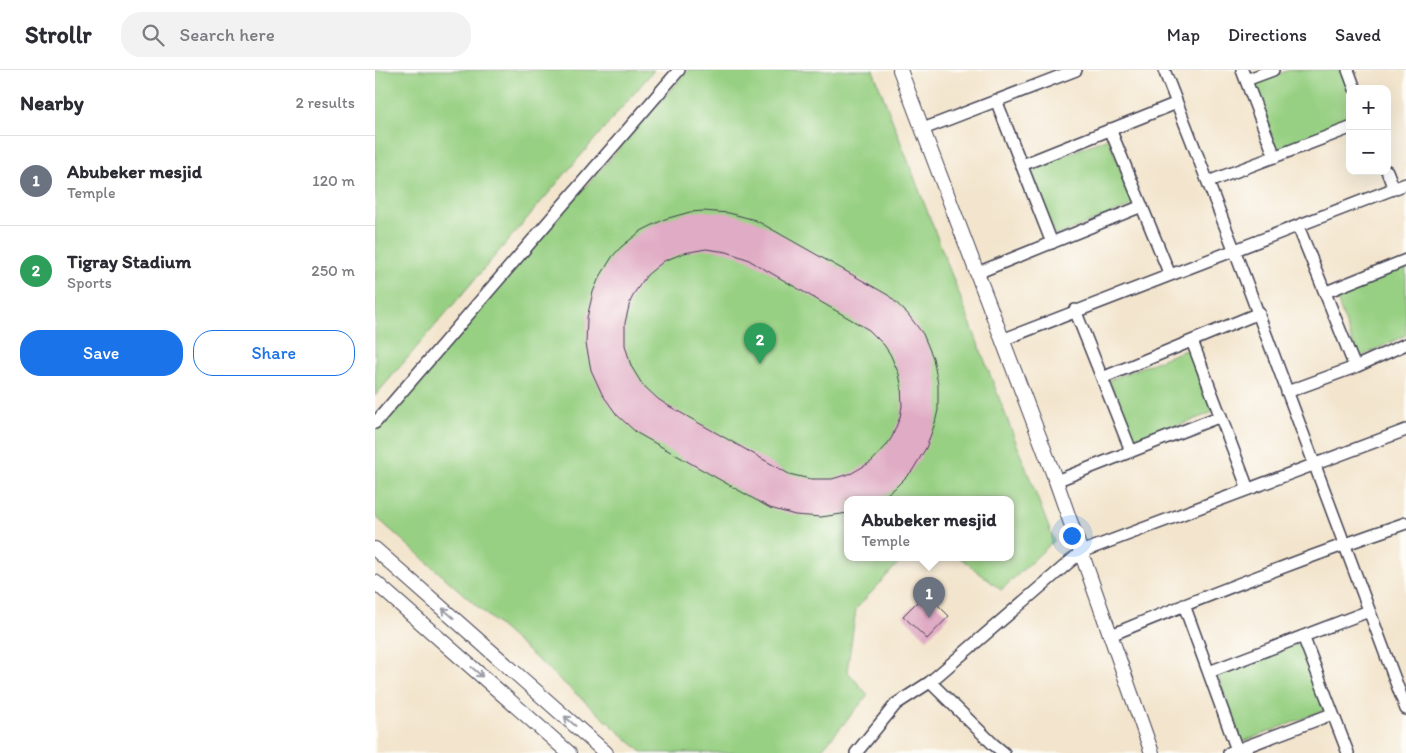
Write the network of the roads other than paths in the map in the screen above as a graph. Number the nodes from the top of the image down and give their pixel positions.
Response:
1 (679, 70) edge
2 (900, 70) edge
3 (1076, 70) edge
4 (1164, 70) edge
5 (1273, 70) edge
6 (1348, 70) edge
7 (1244, 75) edge
8 (1354, 85) edge
9 (996, 100) junction
10 (1177, 103) junction
11 (1110, 129) junction
12 (923, 130) junction
13 (1346, 130) edge
14 (1275, 157) junction
15 (1022, 165) junction
16 (1389, 175) edge
17 (1208, 182) junction
18 (1406, 184) edge
19 (1394, 189) junction
20 (1142, 206) junction
21 (1298, 226) junction
22 (1052, 243) junction
23 (1234, 250) junction
24 (1406, 260) edge
25 (977, 273) junction
26 (1170, 275) junction
27 (1326, 292) junction
28 (1075, 310) junction
29 (1259, 313) junction
30 (1002, 340) junction
31 (1192, 341) junction
32 (1406, 344) edge
33 (1355, 367) junction
34 (1102, 378) junction
35 (1287, 392) junction
36 (1221, 416) junction
37 (375, 423) edge
38 (1406, 430) edge
39 (1131, 451) junction
40 (1314, 464) junction
41 (1056, 481) junction
42 (1248, 489) junction
43 (1406, 523) edge
44 (1344, 544) junction
45 (375, 549) edge
46 (1081, 552) junction
47 (375, 582) edge
48 (1184, 605) junction
49 (1369, 611) junction
50 (1111, 635) junction
51 (1303, 636) junction
52 (1209, 672) junction
53 (930, 682) junction
54 (1402, 688) edge
55 (1406, 709) edge
56 (1332, 714) junction
57 (1233, 751) edge
58 (569, 753) edge
59 (606, 753) edge
60 (856, 753) edge
61 (1004, 753) edge
62 (1153, 753) edge
63 (1347, 753) edge

1 - 37 street
2 - 12 street
3 - 9 street
4 - 10 street
5 - 7 street
6 - 8 street
7 - 14 street
9 - 12 street
9 - 15 street
10 - 11 street
10 - 17 street
11 - 15 street
11 - 20 street
12 - 25 street
13 - 14 street
14 - 17 street
15 - 22 street
16 - 19 street
17 - 23 street
18 - 19 street
19 - 21 street
20 - 22 street
20 - 26 street
21 - 23 street
21 - 27 street
22 - 25 street
23 - 26 street
23 - 29 street
24 - 27 street
25 - 30 street
26 - 28 street
27 - 33 street
28 - 30 street
28 - 34 street
29 - 31 street
29 - 35 street
30 - 41 street
31 - 34 street
31 - 36 street
32 - 33 street
33 - 35 street
34 - 39 street
35 - 40 street
36 - 39 street
36 - 42 street
38 - 40 street
39 - 41 street
40 - 42 street
40 - 44 street
41 - 46 street
42 - 46 street
43 - 44 street
44 - 48 street
44 - 49 street
59 -> 45 street
46 - 50 street
46 - 53 street
47 -> 58 street
48 - 50 street
48 - 52 street
49 - 51 street
49 - 54 street
50 - 62 street
51 - 52 street
51 - 56 street
52 - 57 street
53 - 60 street
53 - 61 street
54 - 55 street
56 - 57 street
56 - 63 street

